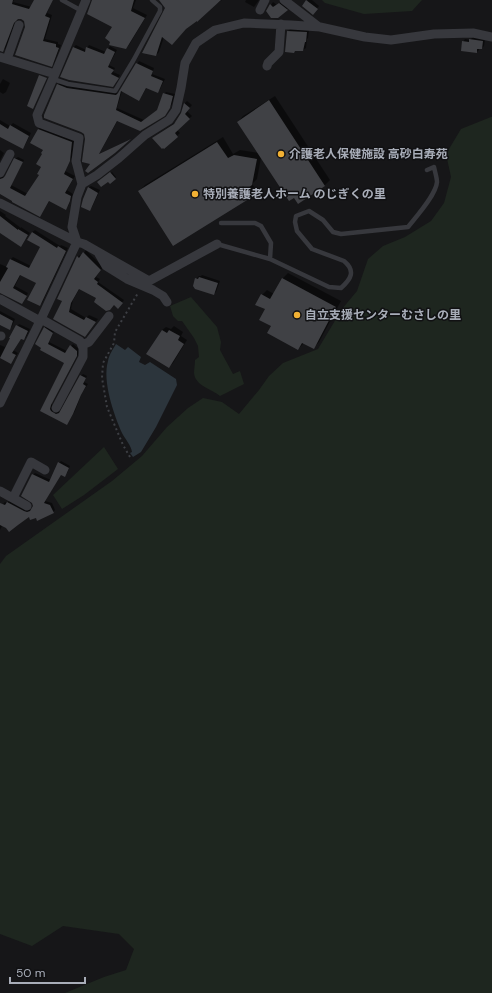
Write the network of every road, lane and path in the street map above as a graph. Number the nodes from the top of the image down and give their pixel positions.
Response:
1 (62, 0) edge
2 (86, 0) edge
3 (152, 0) edge
4 (265, 0) edge
5 (284, 0) edge
6 (260, 10) dead end
7 (82, 11) junction
8 (281, 24) junction
9 (19, 25) dead end
10 (320, 27) junction
11 (492, 37) edge
12 (4, 58) edge
13 (267, 66) dead end
14 (54, 77) junction
15 (10, 154) dead end
16 (427, 170) dead end
17 (0, 173) edge
18 (82, 184) junction
19 (0, 203) edge
20 (221, 223) dead end
21 (76, 242) junction
22 (217, 244) joint
23 (98, 252) junction
24 (270, 259) junction
25 (143, 286) junction
26 (0, 299) edge
27 (167, 302) dead end
28 (110, 316) dead end
29 (40, 320) junction
30 (82, 346) junction
31 (0, 403) edge
32 (56, 408) dead end
33 (130, 457) dead end
34 (45, 470) dead end
35 (1, 493) edge
36 (13, 498) junction
37 (27, 506) dead end

1 - 7 lane
2 - 7 street
3 - 14 lane
4 - 6 street
5 - 10 street
7 - 14 street
8 - 10 street
8 - 13 street
8 - 18 street
9 - 12 street
10 - 11 street
12 - 14 street
14 - 18 street
15 - 17 street
16 - 24 lane
18 - 21 street
19 - 21 street
20 - 24 lane
21 - 23 street
21 - 29 street
22 - 23 street
22 - 24 lane
23 - 25 street
25 - 27 street
25 - 33 path
26 - 29 street
28 - 30 street
29 - 30 street
29 - 31 street
30 - 32 street
34 - 36 street
35 - 36 street
36 - 37 street

